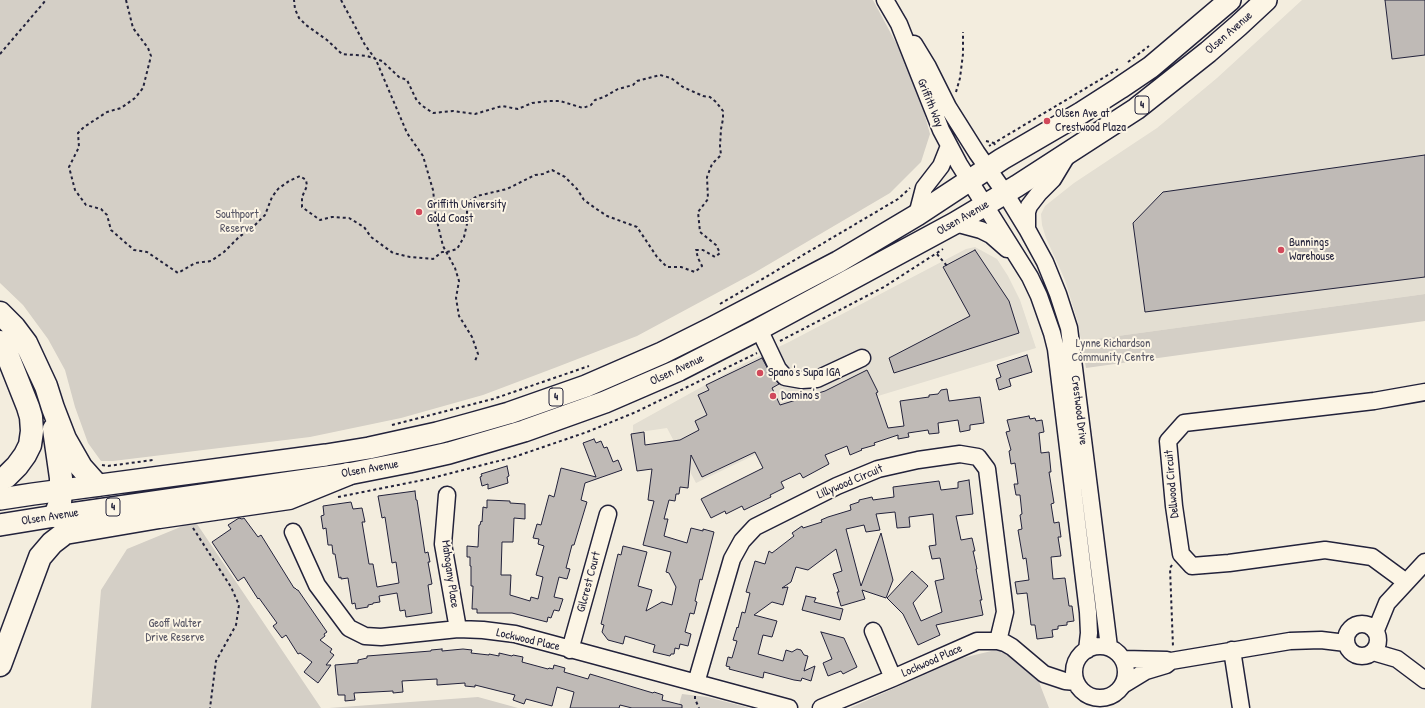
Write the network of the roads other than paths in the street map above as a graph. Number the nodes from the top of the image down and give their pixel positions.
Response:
1 (885, 0) edge
2 (1230, 0) edge
3 (1266, 0) edge
4 (898, 24) junction
5 (949, 146) junction
6 (1069, 153) junction
7 (983, 154) junction
8 (969, 180) junction
9 (1005, 193) junction
10 (985, 205) junction
11 (917, 215) junction
12 (955, 223) junction
13 (1027, 229) junction
14 (1018, 257) junction
15 (0, 313) edge
16 (759, 329) junction
17 (0, 342) edge
18 (862, 358) dead end
19 (1425, 392) edge
20 (53, 408) junction
21 (348, 474) junction
22 (0, 480) edge
23 (97, 485) junction
24 (61, 490) junction
25 (447, 494) dead end
26 (0, 499) edge
27 (608, 514) dead end
28 (55, 516) junction
29 (0, 525) edge
30 (293, 532) dead end
31 (1425, 562) edge
32 (1406, 582) junction
33 (458, 629) junction
34 (1376, 630) junction
35 (873, 631) dead end
36 (998, 641) junction
37 (1346, 643) junction
38 (1109, 647) junction
39 (570, 650) junction
40 (1232, 650) junction
41 (1373, 652) junction
42 (1082, 656) junction
43 (1123, 659) junction
44 (1173, 661) junction
45 (0, 666) edge
46 (1038, 669) junction
47 (893, 678) junction
48 (1425, 680) edge
49 (696, 683) junction
50 (1080, 687) junction
51 (1114, 696) edge
52 (789, 708) edge
53 (821, 708) edge
54 (1090, 708) edge
55 (1241, 708) edge

1 - 4 street, Griffith Way
2 - 7 main road, Olsen Avenue / 4
3 - 6 main road, Olsen Avenue / 4
4 - 5 street, Griffith Way
4 - 7 street, Griffith Way
5 - 8 street, Griffith Way
5 - 11 street
6 - 9 main road, Olsen Avenue / 4
6 - 13 street
7 - 8 main road, Olsen Avenue / 4
7 - 9 street, Crestwood Drive
8 - 10 street, Crestwood Drive
8 - 11 main road, Olsen Avenue / 4
9 - 10 main road, Olsen Avenue / 4
9 - 13 street, Crestwood Drive
10 - 12 main road, Olsen Avenue / 4
10 - 14 street, Crestwood Drive
11 - 23 main road, Olsen Avenue / 4
12 - 14 street
12 - 16 main road, Olsen Avenue / 4
13 - 38 street, Crestwood Drive
14 - 42 street, Crestwood Drive
15 - 20 highway
16 - 18 street
16 - 21 main road, Olsen Avenue / 4
17 - 22 highway
19 - 32 street, Dellwood Circuit
20 - 23 highway
20 - 24 highway
21 - 28 main road, Olsen Avenue / 4
21 - 45 highway
23 - 24 main road, Olsen Avenue / 4
24 - 26 main road, Olsen Avenue / 4
24 - 28 highway
25 - 33 street, Mahogany Place
27 - 39 street, Gilcrest Court
28 - 29 main road, Olsen Avenue / 4
30 - 33 street, Lockwood Place
31 - 32 street
32 - 34 street
33 - 39 street, Lockwood Place
34 - 37 street
34 - 41 street
35 - 47 street
36 - 46 street, Lockwood Place
36 - 47 street, Lockwood Place
36 - 49 street, Lillywood Circuit
37 - 40 street
37 - 41 street
38 - 42 street
38 - 43 street
39 - 49 street, Lockwood Place
40 - 44 street
40 - 55 street
41 - 48 street
42 - 46 street
42 - 50 street
43 - 44 street
43 - 51 street
44 - 51 street
46 - 50 street, Lockwood Place
47 - 53 street, Lockwood Place
49 - 52 street, Lockwood Place
50 - 51 street
50 - 54 street

